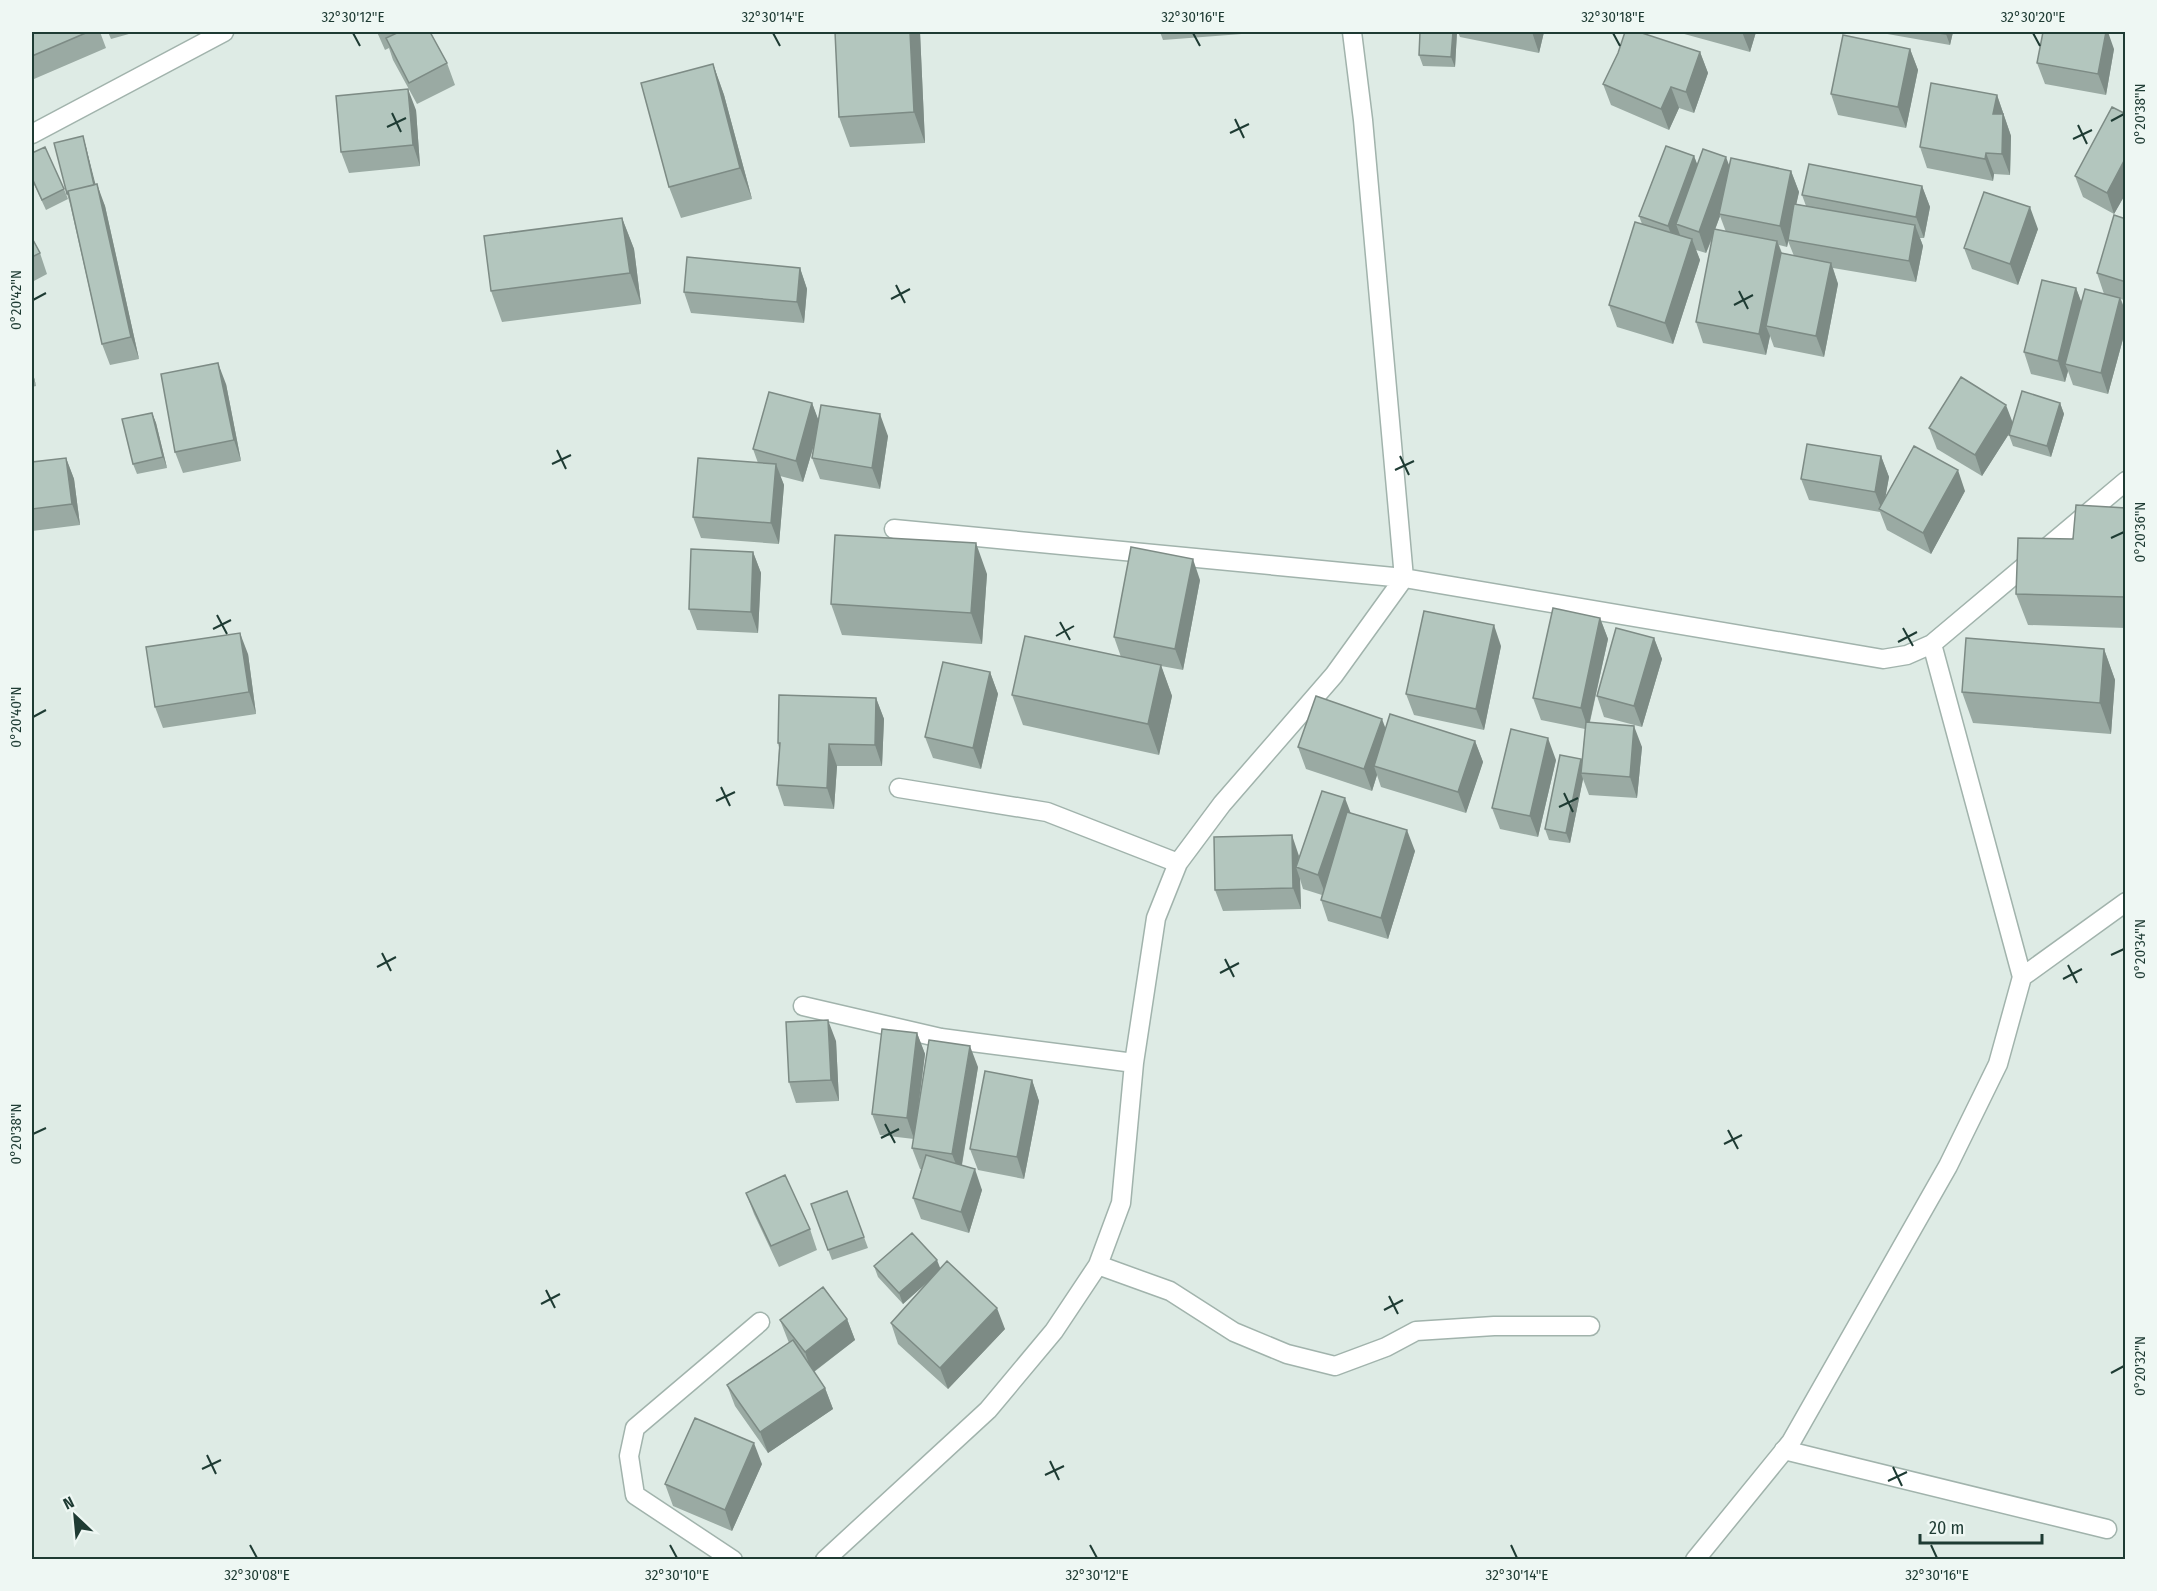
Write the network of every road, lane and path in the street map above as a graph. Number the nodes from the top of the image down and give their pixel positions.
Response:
1 (224, 32) edge
2 (1352, 32) edge
3 (32, 134) edge
4 (2126, 481) edge
5 (894, 529) dead end
6 (1404, 578) junction
7 (1932, 644) junction
8 (899, 788) dead end
9 (1178, 863) junction
10 (2126, 902) edge
11 (2022, 977) junction
12 (804, 1006) dead end
13 (1134, 1063) junction
14 (1098, 1265) junction
15 (760, 1322) dead end
16 (1590, 1326) dead end
17 (1784, 1450) junction
18 (2106, 1529) dead end
19 (733, 1560) edge
20 (825, 1560) edge
21 (1695, 1560) edge

1 - 3 street
2 - 6 street
4 - 7 street
5 - 6 street
6 - 7 street
6 - 9 street
7 - 11 street
8 - 9 street
9 - 13 street
10 - 11 street
11 - 17 street
12 - 13 street
13 - 14 street
14 - 16 street
14 - 20 street
15 - 19 street
17 - 18 street
17 - 21 street

